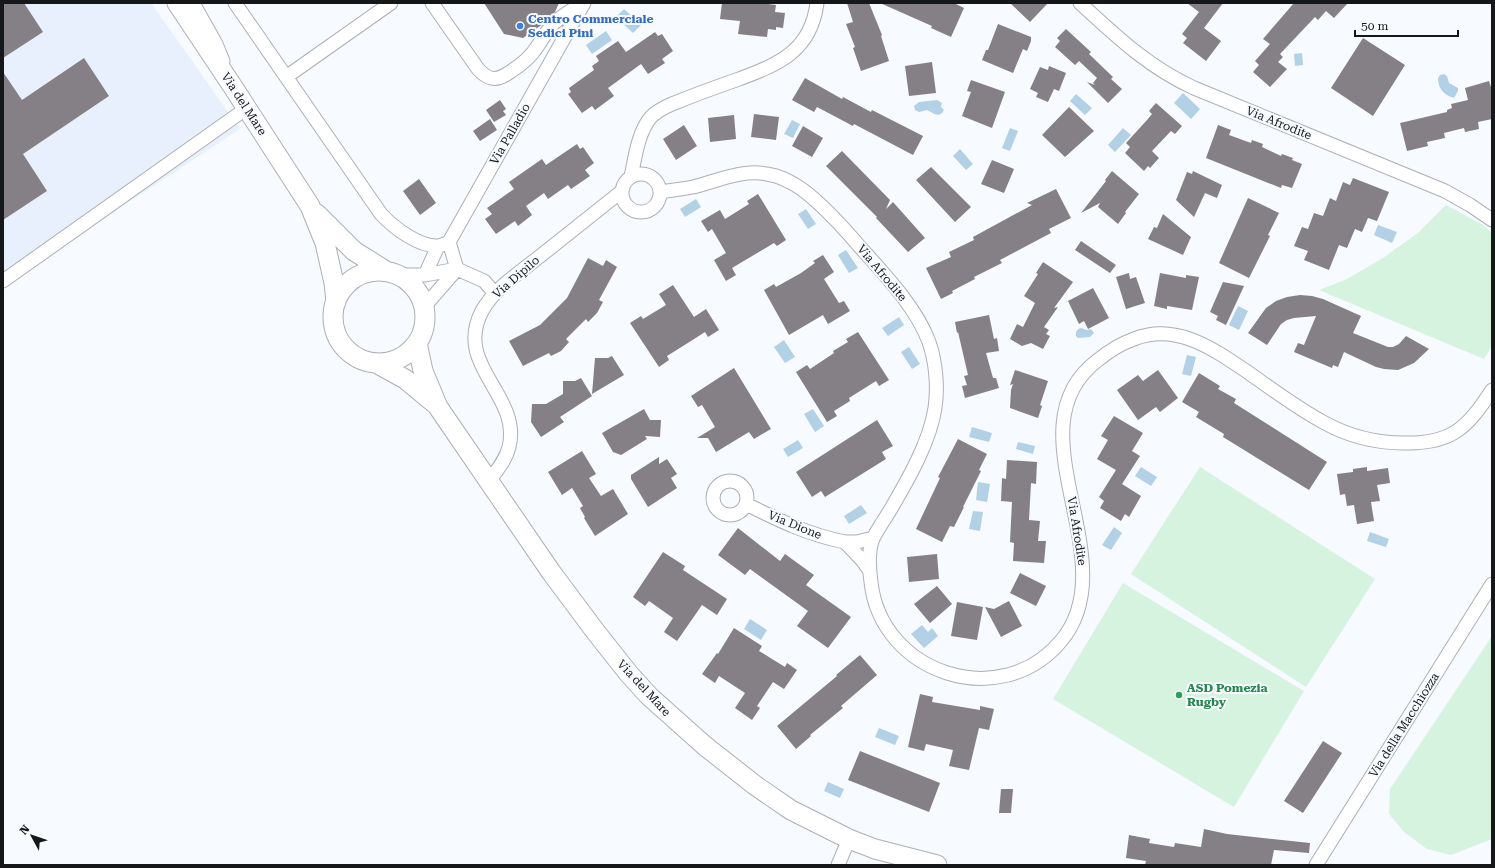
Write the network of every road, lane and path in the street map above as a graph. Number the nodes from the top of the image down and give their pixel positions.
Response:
1 (177, 3) edge
2 (193, 3) edge
3 (235, 3) edge
4 (392, 3) edge
5 (432, 3) edge
6 (584, 3) edge
7 (817, 3) edge
8 (1080, 3) edge
9 (286, 77) junction
10 (233, 87) junction
11 (247, 108) junction
12 (631, 177) junction
13 (661, 192) junction
14 (622, 195) junction
15 (310, 206) junction
16 (1492, 220) edge
17 (444, 244) junction
18 (457, 269) junction
19 (392, 273) junction
20 (426, 275) junction
21 (3, 281) edge
22 (494, 294) junction
23 (336, 302) junction
24 (424, 307) junction
25 (417, 343) junction
26 (376, 363) junction
27 (1492, 390) edge
28 (438, 407) junction
29 (490, 481) junction
30 (746, 504) dead end
31 (873, 538) junction
32 (844, 542) junction
33 (870, 572) junction
34 (1492, 584) edge
35 (849, 839) junction
36 (838, 865) edge
37 (937, 865) edge
38 (1316, 865) edge

1 - 10 main road, Via del Mare
2 - 10 street
3 - 9 street
4 - 9 street
5 - 6 street
6 - 17 street, Via Palladio
7 - 12 street
8 - 16 street, Via Afrodite
9 - 17 street
10 - 11 main road, Via del Mare
11 - 15 main road, Via del Mare
11 - 21 street
12 - 13 street
12 - 14 street
13 - 14 street
13 - 31 street, Via Afrodite
14 - 22 street, Via Dipilo
15 - 19 main road, Via del Mare
15 - 23 main road, Via del Mare
17 - 18 street
17 - 20 street, Via Palladio
18 - 20 street
18 - 22 street
18 - 24 street
19 - 20 street
19 - 23 main road
19 - 24 main road
22 - 29 street, Via Dipilo
23 - 26 main road
24 - 25 main road
25 - 26 main road
25 - 28 main road, Via del Mare
26 - 28 main road, Via del Mare
27 - 33 street, Via Afrodite
28 - 29 main road, Via del Mare
29 - 35 main road, Via del Mare
30 - 32 street, Via Dione
31 - 32 street, Via Dione
31 - 33 street, Via Afrodite
32 - 33 street
34 - 38 street, Via della Macchiozza
35 - 36 street
35 - 37 main road, Via del Mare

